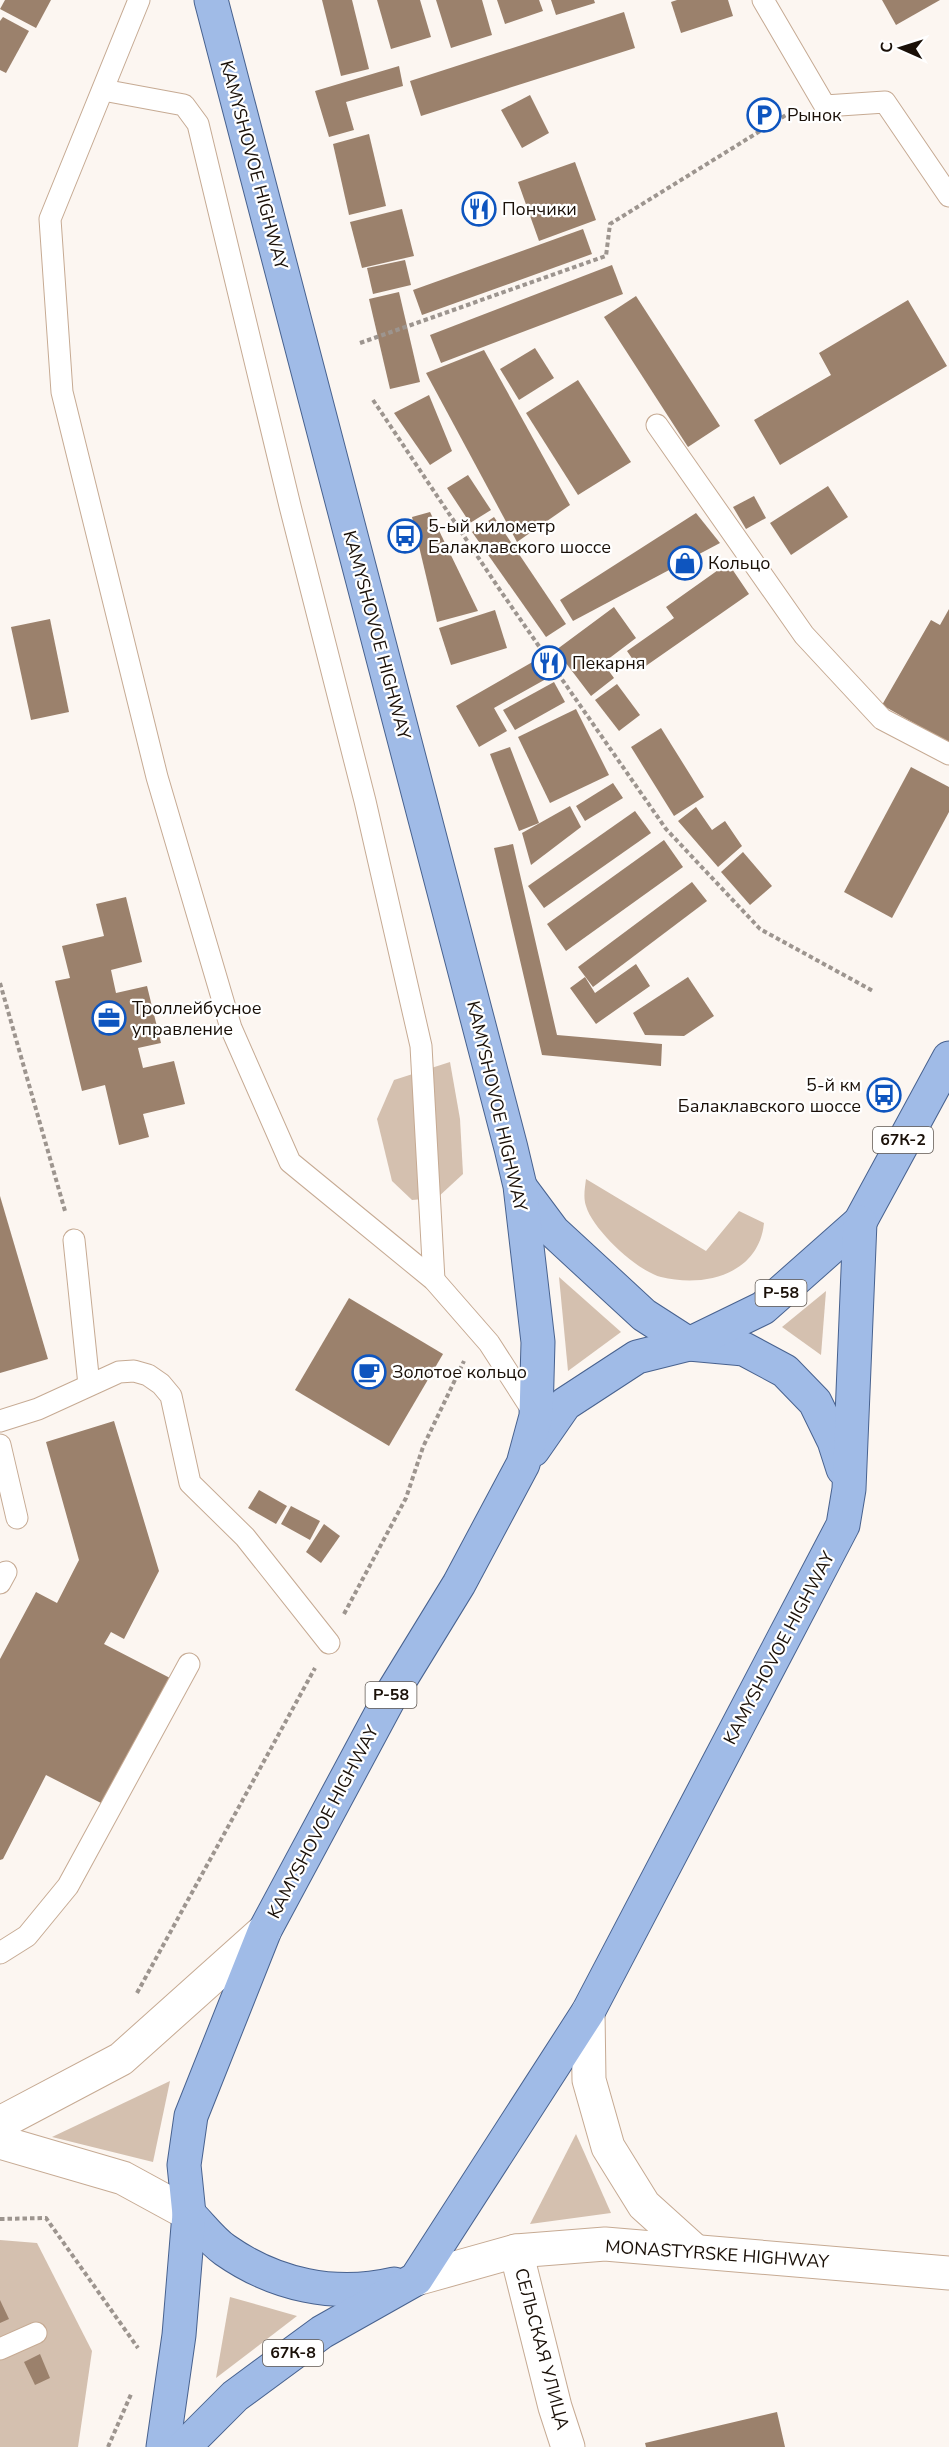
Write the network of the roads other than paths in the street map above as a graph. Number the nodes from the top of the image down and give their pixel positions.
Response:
1 (139, 0) edge
2 (211, 0) edge
3 (763, 0) edge
4 (102, 90) junction
5 (949, 196) edge
6 (657, 424) dead end
7 (949, 754) edge
8 (949, 1058) edge
9 (520, 1186) junction
10 (860, 1222) junction
11 (74, 1240) road end
12 (434, 1280) junction
13 (689, 1344) junction
14 (89, 1385) junction
15 (536, 1416) junction
16 (0, 1420) edge
17 (0, 1445) edge
18 (523, 1464) junction
19 (849, 1489) junction
20 (17, 1518) dead end
21 (329, 1643) road end
22 (189, 1664) dead end
23 (265, 1930) junction
24 (0, 1953) edge
25 (588, 2012) junction
26 (0, 2123) edge
27 (0, 2142) edge
28 (189, 2214) junction
29 (516, 2251) junction
30 (695, 2251) junction
31 (949, 2273) edge
32 (416, 2279) junction
33 (36, 2333) dead end
34 (0, 2349) edge
35 (163, 2447) edge
36 (184, 2447) edge
37 (568, 2447) edge

1 - 4 lane
2 - 9 main road, KAMYSHOVOE HIGHWAY
3 - 5 lane
4 - 12 lane
4 - 12 lane
6 - 7 lane
8 - 10 main road, 67К-2
9 - 13 main road
9 - 15 main road, KAMYSHOVOE HIGHWAY
10 - 13 main road, Р-58
10 - 19 main road, KAMYSHOVOE HIGHWAY
11 - 14 lane
12 - 15 lane
13 - 18 main road, Р-58
13 - 19 main road
14 - 16 lane
14 - 21 lane
15 - 18 main road, KAMYSHOVOE HIGHWAY
17 - 20 lane
18 - 23 main road, KAMYSHOVOE HIGHWAY / Р-58
19 - 25 main road, KAMYSHOVOE HIGHWAY
22 - 24 lane
23 - 26 main road
23 - 28 main road, KAMYSHOVOE HIGHWAY / Р-58
25 - 30 main road
25 - 32 main road, KAMYSHOVOE HIGHWAY
27 - 28 main road
28 - 32 main road, MONASTYRSKE HIGHWAY
28 - 35 main road, KAMYSHOVOE HIGHWAY
29 - 30 main road, MONASTYRSKE HIGHWAY
29 - 32 main road, MONASTYRSKE HIGHWAY
29 - 37 main road, СЕЛЬСКАЯ УЛИЦА
30 - 31 main road, MONASTYRSKE HIGHWAY
32 - 36 main road, 67К-8
33 - 34 lane

